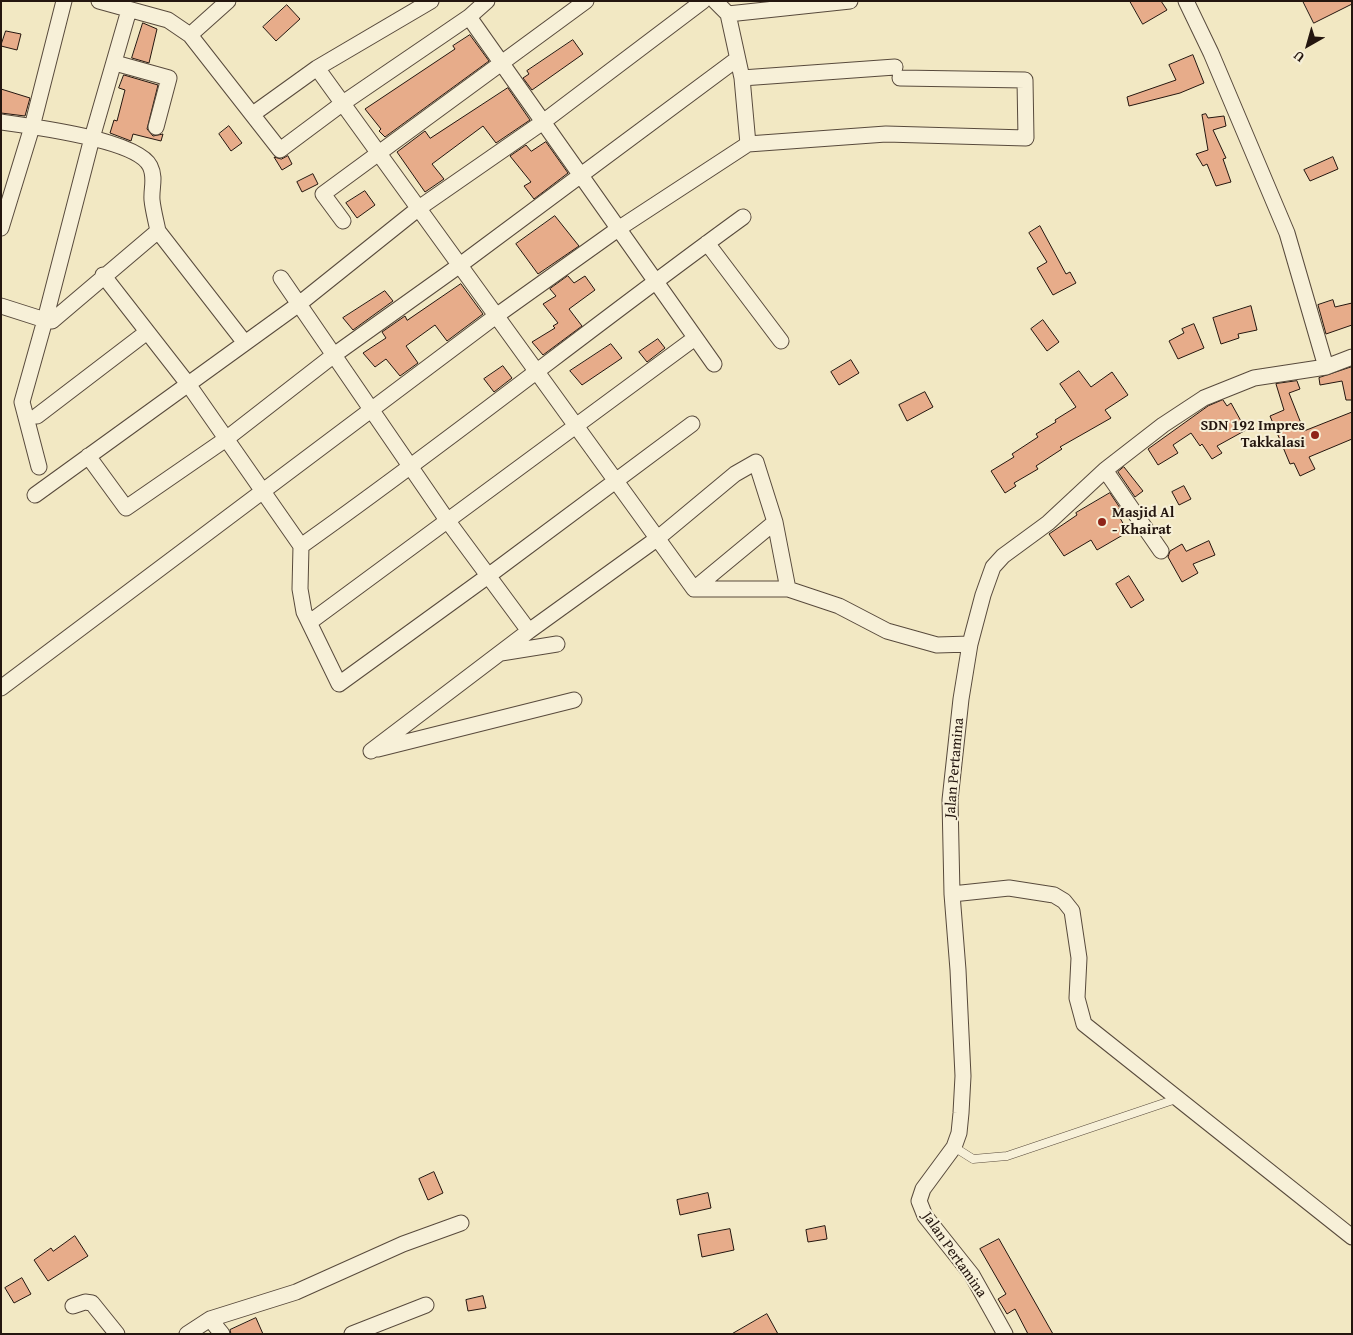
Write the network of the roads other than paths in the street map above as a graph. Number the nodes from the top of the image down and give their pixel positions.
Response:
1 (64, 1) edge
2 (99, 1) edge
3 (228, 1) edge
4 (487, 1) edge
5 (586, 1) edge
6 (703, 1) edge
7 (715, 1) edge
8 (850, 1) edge
9 (1186, 1) edge
10 (426, 2) edge
11 (732, 8) edge
12 (129, 10) junction
13 (469, 17) junction
14 (190, 35) junction
15 (737, 59) junction
16 (501, 62) junction
17 (115, 63) junction
18 (318, 68) junction
19 (742, 78) junction
20 (343, 102) junction
21 (252, 114) junction
22 (1, 122) edge
23 (544, 122) junction
24 (32, 127) junction
25 (156, 128) dead end
26 (92, 138) junction
27 (748, 144) junction
28 (379, 153) junction
29 (580, 175) junction
30 (418, 208) junction
31 (743, 217) dead end
32 (343, 221) dead end
33 (1, 228) edge
34 (618, 229) junction
35 (158, 231) junction
36 (707, 242) junction
37 (460, 265) junction
38 (103, 275) junction
39 (281, 278) dead end
40 (654, 280) junction
41 (299, 304) junction
42 (1, 306) edge
43 (496, 316) junction
44 (45, 320) junction
45 (148, 332) junction
46 (695, 338) junction
47 (781, 341) dead end
48 (245, 343) junction
49 (334, 355) junction
50 (1352, 357) edge
51 (714, 364) dead end
52 (1326, 367) junction
53 (537, 371) junction
54 (188, 384) junction
55 (372, 410) junction
56 (37, 416) dead end
57 (692, 424) dead end
58 (577, 426) junction
59 (226, 439) junction
60 (88, 456) junction
61 (40, 467) dead end
62 (412, 468) junction
63 (1105, 470) junction
64 (615, 480) junction
65 (262, 490) junction
66 (35, 495) dead end
67 (448, 520) junction
68 (775, 522) junction
69 (658, 538) junction
70 (301, 546) junction
71 (1161, 551) dead end
72 (488, 576) junction
73 (694, 589) junction
74 (788, 589) junction
75 (310, 622) junction
76 (529, 631) junction
77 (557, 644) dead end
78 (970, 644) junction
79 (499, 653) junction
80 (1, 688) edge
81 (574, 700) dead end
82 (952, 894) junction
83 (1176, 1098) junction
84 (954, 1147) junction
85 (461, 1223) dead end
86 (1352, 1237) edge
87 (426, 1305) dead end
88 (73, 1306) dead end
89 (210, 1319) junction
90 (117, 1334) edge
91 (187, 1334) edge
92 (222, 1334) edge
93 (352, 1334) edge
94 (1005, 1334) edge

1 - 24 street
2 - 12 street
3 - 14 street
4 - 13 street
5 - 16 street
6 - 23 street
7 - 11 street
8 - 11 street
9 - 52 street
10 - 18 street
11 - 15 street
12 - 14 street
12 - 17 street
13 - 16 street
13 - 20 street
14 - 21 street
15 - 19 street
15 - 29 street
16 - 23 street
16 - 28 street
17 - 25 street
17 - 26 street
18 - 20 street
18 - 21 street
19 - 27 street
19 - 27 street
20 - 21 street
20 - 28 street
22 - 24 street
23 - 29 street
23 - 30 street
24 - 26 street
24 - 33 street
26 - 35 street
26 - 44 street
27 - 34 street
28 - 30 street
28 - 32 street
29 - 34 street
29 - 37 street
30 - 37 street
30 - 41 street
31 - 36 street
34 - 40 street
34 - 43 street
35 - 38 street
35 - 48 street
36 - 40 street
36 - 47 street
37 - 43 street
37 - 49 street
38 - 44 street
38 - 45 street
39 - 41 street
40 - 46 street
40 - 53 street
41 - 48 street
41 - 49 street
42 - 44 street
43 - 53 street
43 - 55 street
44 - 61 street
45 - 54 street
45 - 56 street
46 - 51 street
46 - 58 street
48 - 54 street
49 - 55 street
49 - 59 street
50 - 52 street, Jalan Pertamina
52 - 63 street, Jalan Pertamina
53 - 58 street
53 - 62 street
54 - 59 street
54 - 60 street
55 - 62 street
55 - 65 street
57 - 64 street
58 - 64 street
58 - 67 street
59 - 60 street
59 - 65 street
60 - 66 street
62 - 67 street
62 - 70 street
63 - 71 street
63 - 78 street, Jalan Pertamina
64 - 69 street
64 - 72 street
65 - 70 street
65 - 80 street
67 - 72 street
67 - 75 street
68 - 69 street
68 - 73 street
68 - 74 street
69 - 73 street
69 - 76 street
70 - 75 street
72 - 75 street
72 - 76 street
73 - 74 street
74 - 78 street
76 - 79 street
77 - 79 street
78 - 82 street, Jalan Pertamina
79 - 81 street
82 - 83 street
82 - 84 street, Jalan Pertamina
83 - 84 lane
83 - 86 street
84 - 94 street, Jalan Pertamina
85 - 89 street
87 - 93 street
88 - 90 street
89 - 91 street
89 - 92 street

